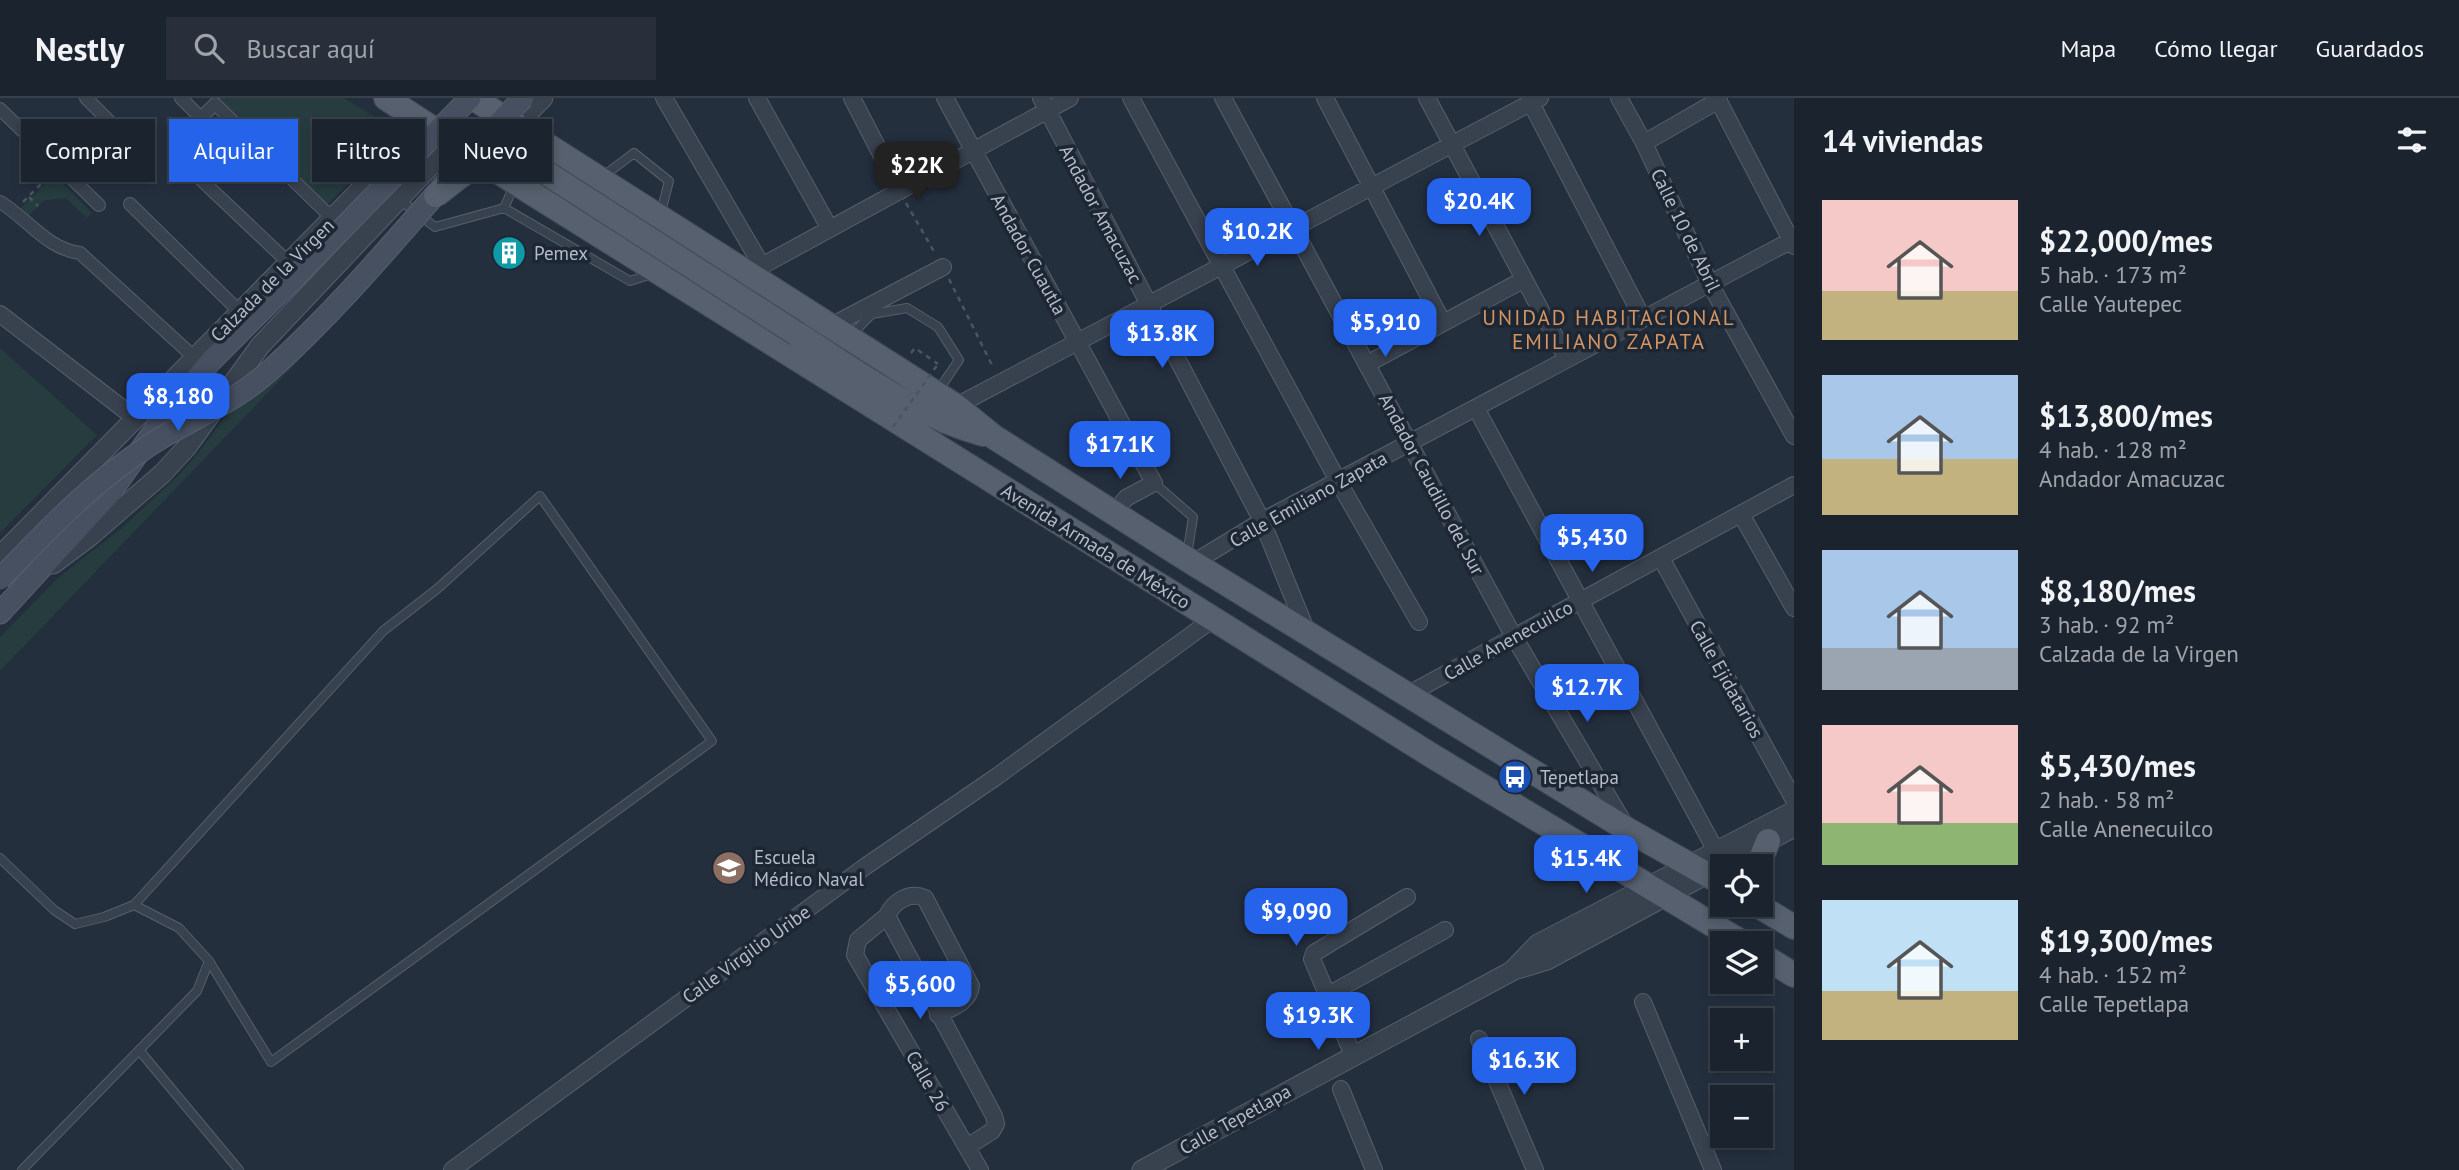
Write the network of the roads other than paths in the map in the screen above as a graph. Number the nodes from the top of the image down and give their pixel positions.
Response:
1 (86, 98) edge
2 (181, 98) edge
3 (386, 98) edge
4 (523, 98) edge
5 (544, 98) edge
6 (664, 98) edge
7 (757, 98) edge
8 (852, 98) edge
9 (945, 98) edge
10 (1070, 98) edge
11 (1131, 98) edge
12 (1223, 98) edge
13 (1325, 98) edge
14 (1427, 98) edge
15 (1619, 98) edge
16 (1718, 99) edge
17 (480, 100) edge
18 (1535, 100) edge
19 (1044, 104) edge
20 (0, 109) edge
21 (201, 118) joint
22 (107, 119) edge
23 (418, 119) edge
24 (506, 119) edge
25 (522, 119) edge
26 (425, 124) edge
27 (439, 133) edge
28 (1644, 143) junction
29 (1450, 146) junction
30 (552, 150) edge
31 (973, 151) junction
32 (439, 157) edge
33 (599, 180) junction
34 (203, 182) edge
35 (368, 182) edge
36 (384, 182) edge
37 (516, 183) joint
38 (1372, 187) junction
39 (900, 191) junction
40 (436, 195) junction
41 (399, 198) junction
42 (0, 202) edge
43 (99, 205) dead end
44 (130, 205) dead end
45 (504, 208) junction
46 (659, 218) junction
47 (332, 219) junction
48 (1293, 228) junction
49 (830, 229) junction
50 (1793, 242) edge
51 (1223, 265) junction
52 (943, 267) road end
53 (293, 270) junction
54 (754, 270) junction
55 (658, 272) junction
56 (1523, 280) junction
57 (1710, 284) junction
58 (1148, 305) junction
59 (0, 313) edge
60 (240, 313) junction
61 (1643, 319) junction
62 (1443, 323) junction
63 (839, 333) junction
64 (1077, 342) junction
65 (195, 358) junction
66 (1567, 359) junction
67 (1367, 364) junction
68 (946, 400) junction
69 (1476, 408) junction
70 (135, 418) junction
71 (1794, 436) edge
72 (994, 437) junction
73 (1410, 443) junction
74 (1338, 481) junction
75 (1154, 483) junction
76 (1794, 485) edge
77 (1114, 513) junction
78 (1741, 514) junction
79 (1262, 522) junction
80 (0, 556) edge
81 (1661, 558) junction
82 (1190, 561) junction
83 (40, 572) junction
84 (0, 579) edge
85 (1581, 601) junction
86 (1794, 608) edge
87 (0, 613) edge
88 (1213, 619) junction
89 (1419, 622) dead end
90 (1307, 632) junction
91 (1514, 637) junction
92 (1407, 695) junction
93 (1794, 800) edge
94 (1794, 811) edge
95 (1794, 827) edge
96 (1628, 830) junction
97 (1768, 841) junction
98 (1763, 854) edge
99 (0, 858) edge
100 (1709, 868) edge
101 (1656, 891) junction
102 (1407, 897) dead end
103 (1773, 904) edge
104 (135, 905) junction
105 (1773, 915) edge
106 (887, 916) junction
107 (1788, 924) edge
108 (1445, 930) dead end
109 (1723, 931) edge
110 (209, 961) junction
111 (1773, 964) edge
112 (1792, 979) edge
113 (1328, 995) junction
114 (1643, 1002) dead end
115 (938, 1015) junction
116 (1479, 1038) dead end
117 (139, 1050) junction
118 (1353, 1055) junction
119 (1341, 1089) dead end
120 (967, 1147) junction
121 (22, 1170) edge
122 (239, 1170) edge
123 (452, 1170) edge
124 (980, 1170) edge
125 (1142, 1170) edge
126 (1374, 1170) edge
127 (1535, 1170) edge
128 (1713, 1170) edge

1 - 22 street
2 - 21 street
3 - 23 main road, Avenida Armada de México
4 - 40 main road, bridge
5 - 25 street
6 - 54 street
7 - 49 street
8 - 39 street
9 - 31 street, Andador Cuautla
10 - 19 street
11 - 51 street
12 - 48 street, Andador Caudillo del Sur
13 - 38 street
14 - 29 street
15 - 28 street, Calle 10 de Abril
16 - 28 street
16 - 50 street
17 - 24 main road, Avenida Armada de México
17 - 53 main road, Calzada de la Virgen, bridge
18 - 29 street
18 - 61 street
19 - 31 street
19 - 58 street, Andador Amacuzac
20 - 43 street
21 - 47 street
26 - 27 main road, Avenida Armada de México
28 - 57 street, Calle 10 de Abril
29 - 38 street
29 - 56 street
30 - 33 main road, Avenida Armada de México
31 - 39 street
31 - 64 street, Andador Cuautla
32 - 41 street
33 - 46 main road, Avenida Armada de México
33 - 46 lane
34 - 53 street
35 - 47 street, Calzada de la Virgen
36 - 41 lane
37 - 45 lane
37 - 55 main road, Avenida Armada de México
38 - 48 street
38 - 62 street
39 - 49 street
40 - 72 main road, bridge
40 - 84 main road, bridge
41 - 45 lane
41 - 83 street
42 - 65 street
44 - 60 street
45 - 55 lane
46 - 54 main road, Avenida Armada de México
47 - 53 street, Calzada de la Virgen
48 - 51 street
48 - 67 street, Andador Caudillo del Sur
49 - 54 street
50 - 57 street, Calle Emiliano Zapata
51 - 58 street
51 - 74 street
52 - 63 street
53 - 60 street, Calzada de la Virgen
53 - 83 main road, Calzada de la Virgen
54 - 63 main road, Avenida Armada de México
55 - 88 main road, Avenida Armada de México
56 - 62 street
56 - 66 street
57 - 61 street, Calle Emiliano Zapata
57 - 71 street, Calle 10 de Abril
58 - 64 street
58 - 79 street, Andador Amacuzac
59 - 70 street
60 - 65 street, Calzada de la Virgen
61 - 66 street, Calle Emiliano Zapata
62 - 67 street
63 - 68 main road, Avenida Armada de México
63 - 68 lane
64 - 68 street
64 - 75 street, Andador Cuautla
65 - 70 street, Calzada de la Virgen
66 - 69 street, Calle Emiliano Zapata
67 - 73 street, Andador Caudillo del Sur
68 - 72 main road, Avenida Armada de México
69 - 73 street, Calle Emiliano Zapata
69 - 85 street
70 - 80 street, Calzada de la Virgen
72 - 77 main road, Avenida Armada de México
73 - 74 street, Calle Emiliano Zapata
73 - 91 street, Andador Caudillo del Sur
74 - 79 street, Calle Emiliano Zapata
74 - 89 street
75 - 77 street
75 - 82 lane, Andador Cuautla
76 - 78 street, Calle Anenecuilco
77 - 82 main road, Avenida Armada de México
78 - 81 street, Calle Anenecuilco
78 - 86 street
79 - 82 street, Calle Emiliano Zapata
79 - 90 street, Andador Amacuzac
81 - 85 street, Calle Anenecuilco
81 - 93 street, Calle Ejidatarios
82 - 90 main road, Avenida Armada de México
83 - 87 main road, Calzada de la Virgen
85 - 91 street, Calle Anenecuilco
85 - 100 street
88 - 101 main road, Avenida Armada de México
88 - 123 street, Calle Virgilio Uribe
90 - 92 main road, Avenida Armada de México
91 - 92 street, Calle Anenecuilco
91 - 96 street, Andador Caudillo del Sur
92 - 96 main road, Avenida Armada de México
94 - 100 street, Calle Tepetlapa
95 - 97 street, Calle Tepetlapa
96 - 100 main road, Avenida Armada de México
97 - 98 main road
97 - 100 street, Calle Tepetlapa
99 - 104 lane
100 - 101 street, Calle Tepetlapa
101 - 109 main road, Avenida Armada de México
101 - 118 street, Calle Tepetlapa
102 - 113 street
103 - 107 main road
104 - 110 lane
104 - 110 lane
105 - 107 main road
106 - 115 street
106 - 115 street
106 - 120 street, Calle 26
108 - 113 street
110 - 117 lane
111 - 112 main road
113 - 118 street
114 - 128 street
115 - 120 street
116 - 127 street
117 - 121 lane
117 - 122 lane
118 - 125 street, Calle Tepetlapa
119 - 126 street
120 - 124 street, Calle 26

